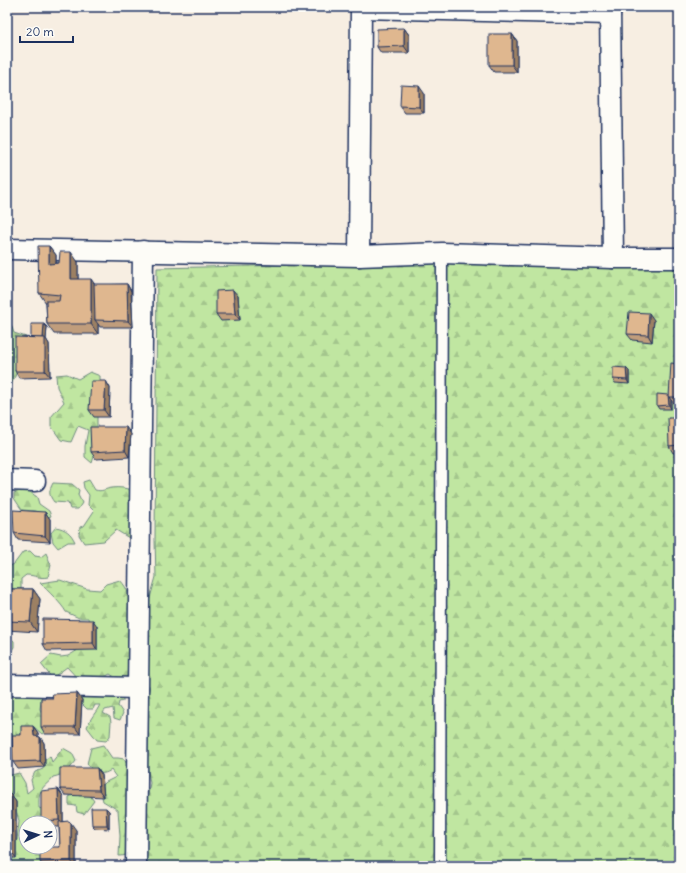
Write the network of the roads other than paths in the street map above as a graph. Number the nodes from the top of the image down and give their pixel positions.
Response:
1 (361, 7) edge
2 (610, 10) edge
3 (7, 249) edge
4 (143, 251) junction
5 (442, 254) junction
6 (359, 256) junction
7 (613, 258) junction
8 (679, 258) edge
9 (7, 480) edge
10 (35, 481) dead end
11 (7, 684) edge
12 (138, 688) junction
13 (136, 866) edge
14 (440, 866) edge

1 - 2 street
1 - 6 street
2 - 7 street
3 - 4 street
4 - 6 street
4 - 12 street
5 - 6 street
5 - 7 street
5 - 14 lane
7 - 8 street
9 - 10 street
11 - 12 street
12 - 13 street

